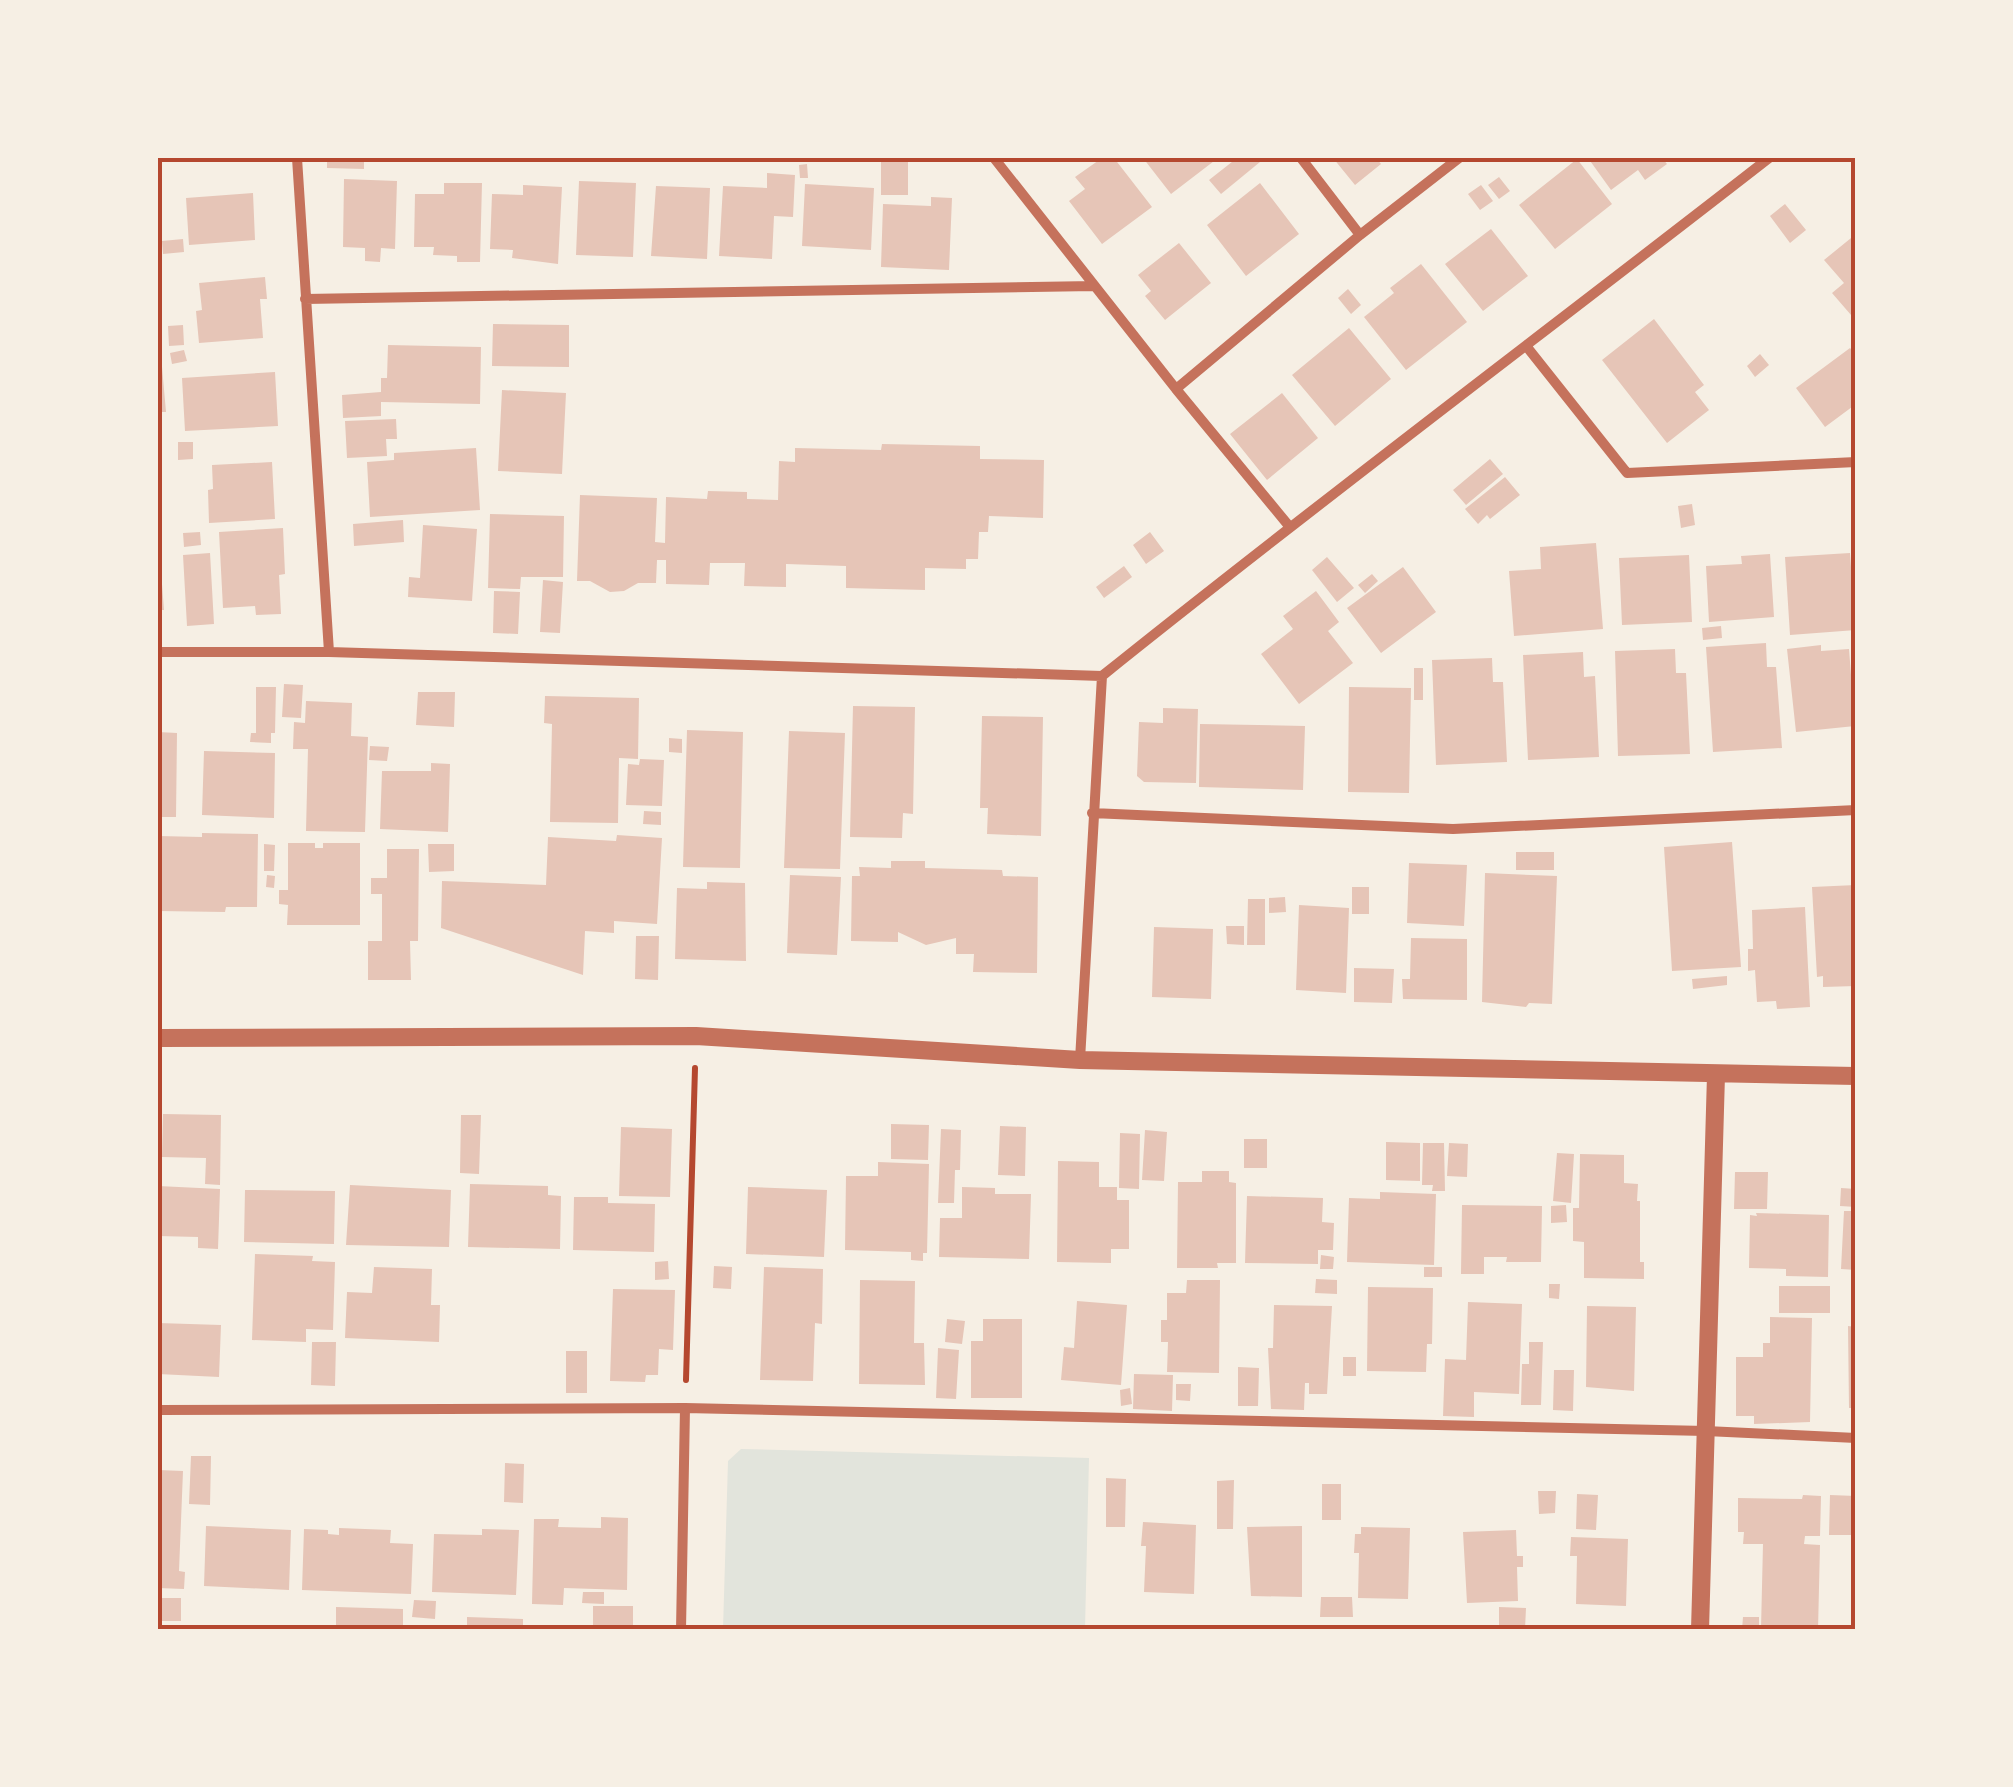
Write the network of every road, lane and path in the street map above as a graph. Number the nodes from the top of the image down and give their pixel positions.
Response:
1 (297, 158) edge
2 (994, 158) edge
3 (1301, 158) edge
4 (1459, 158) edge
5 (1769, 158) edge
6 (1360, 235) junction
7 (1094, 286) junction
8 (304, 299) junction
9 (1527, 347) junction
10 (1176, 389) junction
11 (1856, 462) edge
12 (1289, 526) junction
13 (158, 652) edge
14 (329, 652) junction
15 (1102, 676) junction
16 (1856, 810) edge
17 (1092, 813) junction
18 (696, 1036) junction
19 (158, 1038) edge
20 (1080, 1060) junction
21 (1716, 1074) junction
22 (1856, 1076) edge
23 (686, 1408) junction
24 (158, 1410) edge
25 (1706, 1431) junction
26 (1856, 1438) edge
27 (681, 1630) edge
28 (1700, 1630) edge

1 - 8 street
2 - 7 street
3 - 6 street
4 - 6 street
5 - 9 street
6 - 10 street
7 - 8 street
7 - 10 street
8 - 14 street
9 - 11 street
9 - 12 street
10 - 12 street
12 - 15 street
13 - 14 street
14 - 15 street
15 - 17 street
16 - 17 street
17 - 20 street
18 - 19 street
18 - 20 street
18 - 23 path
20 - 21 street
21 - 22 street
21 - 25 street
23 - 24 street
23 - 25 street
23 - 27 street
25 - 26 street
25 - 28 street

